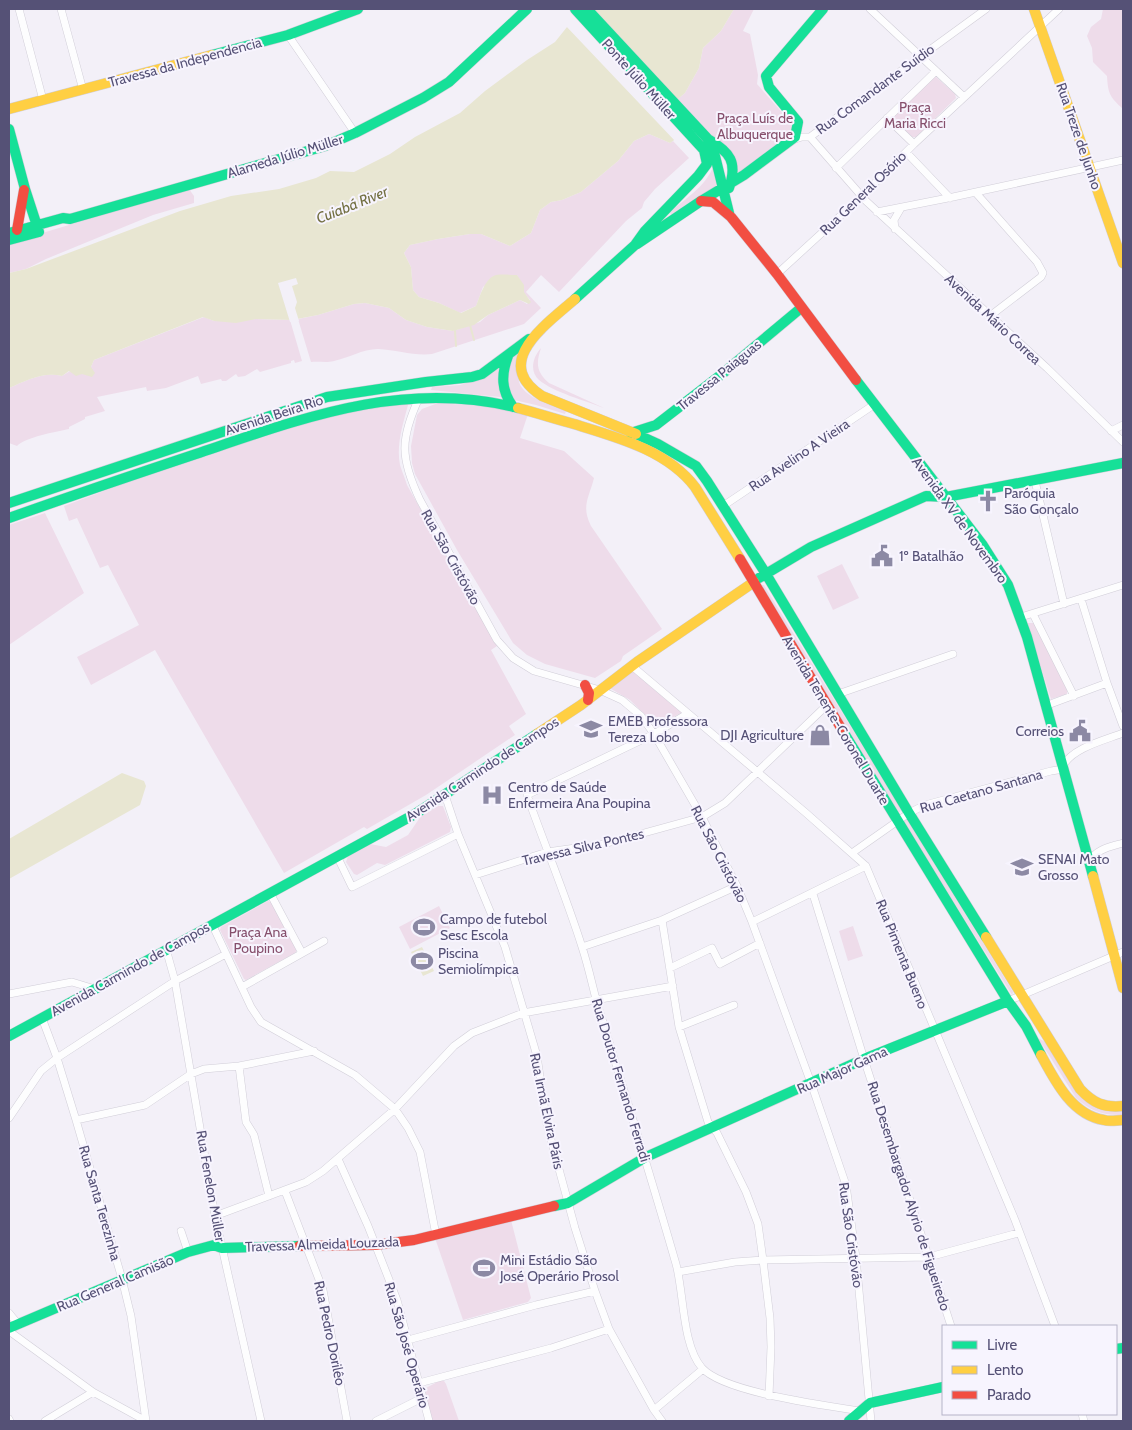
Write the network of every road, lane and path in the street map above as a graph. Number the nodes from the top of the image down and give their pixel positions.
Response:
1 (19, 9) edge
2 (61, 9) edge
3 (358, 9) edge
4 (528, 9) edge
5 (575, 9) edge
6 (587, 9) edge
7 (823, 9) edge
8 (870, 9) edge
9 (986, 9) edge
10 (1034, 9) edge
11 (1059, 9) edge
12 (1040, 26) junction
13 (288, 35) junction
14 (920, 56) junction
15 (936, 71) junction
16 (83, 90) junction
17 (964, 97) junction
18 (42, 100) junction
19 (9, 109) edge
20 (887, 118) junction
21 (9, 129) edge
22 (355, 133) junction
23 (810, 137) junction
24 (707, 138) junction
25 (792, 140) junction
26 (914, 144) junction
27 (704, 150) joint
28 (906, 152) junction
29 (1123, 160) edge
30 (717, 165) junction
31 (836, 168) junction
32 (1089, 168) junction
33 (730, 183) junction
34 (25, 189) junction
35 (976, 192) junction
36 (861, 197) junction
37 (950, 198) junction
38 (701, 201) junction
39 (901, 208) junction
40 (877, 212) junction
41 (731, 217) junction
42 (38, 228) junction
43 (896, 229) junction
44 (13, 232) edge
45 (9, 240) edge
46 (635, 245) junction
47 (1123, 263) edge
48 (776, 274) junction
49 (801, 308) junction
50 (990, 316) junction
51 (537, 335) junction
52 (509, 355) junction
53 (472, 378) junction
54 (419, 398) junction
55 (480, 401) joint
56 (875, 404) junction
57 (513, 407) junction
58 (1123, 424) edge
59 (1111, 430) junction
60 (607, 433) junction
61 (633, 433) junction
62 (1123, 442) edge
63 (656, 455) junction
64 (1123, 463) edge
65 (928, 474) junction
66 (85, 478) junction
67 (1035, 481) junction
68 (926, 496) junction
69 (946, 496) junction
70 (67, 497) junction
71 (9, 504) edge
72 (723, 506) junction
73 (9, 513) edge
74 (9, 518) edge
75 (766, 574) junction
76 (754, 582) junction
77 (1123, 585) edge
78 (1081, 599) junction
79 (1064, 604) junction
80 (1033, 614) junction
81 (1021, 617) junction
82 (953, 654) dead end
83 (632, 666) junction
84 (1107, 683) junction
85 (585, 685) junction
86 (600, 690) junction
87 (838, 694) junction
88 (1074, 696) junction
89 (588, 700) junction
90 (827, 705) junction
91 (1045, 706) junction
92 (686, 714) junction
93 (1123, 726) edge
94 (1123, 733) edge
95 (654, 734) junction
96 (1063, 767) junction
97 (756, 772) junction
98 (445, 795) junction
99 (908, 813) junction
100 (702, 817) junction
101 (897, 820) junction
102 (458, 834) junction
103 (1123, 843) edge
104 (547, 852) junction
105 (852, 853) junction
106 (336, 856) junction
107 (1089, 862) junction
108 (866, 866) junction
109 (476, 875) junction
110 (737, 886) junction
111 (270, 893) junction
112 (813, 894) junction
113 (662, 920) junction
114 (752, 922) junction
115 (212, 924) junction
116 (324, 940) dead end
117 (760, 943) junction
118 (582, 947) junction
119 (166, 948) junction
120 (302, 953) junction
121 (226, 954) junction
122 (1119, 954) edge
123 (670, 968) junction
124 (175, 982) junction
125 (673, 986) junction
126 (242, 987) junction
127 (1123, 988) edge
128 (95, 989) junction
129 (9, 994) edge
130 (1022, 995) junction
131 (596, 1000) junction
132 (1008, 1001) junction
133 (734, 1005) dead end
134 (523, 1013) junction
135 (42, 1018) junction
136 (679, 1027) junction
137 (1027, 1028) junction
138 (934, 1031) junction
139 (9, 1036) edge
140 (1050, 1041) junction
141 (315, 1051) junction
142 (57, 1058) junction
143 (864, 1059) junction
144 (239, 1066) junction
145 (191, 1074) junction
146 (811, 1083) junction
147 (1123, 1106) edge
148 (395, 1109) junction
149 (9, 1118) edge
150 (76, 1120) junction
151 (1123, 1120) edge
152 (712, 1127) junction
153 (646, 1157) junction
154 (338, 1159) junction
155 (285, 1191) junction
156 (269, 1196) junction
157 (568, 1203) junction
158 (215, 1216) junction
159 (181, 1231) dead end
160 (1018, 1233) junction
161 (436, 1235) junction
162 (375, 1244) junction
163 (306, 1246) junction
164 (222, 1248) junction
165 (188, 1252) junction
166 (929, 1257) junction
167 (856, 1258) junction
168 (764, 1260) junction
169 (678, 1272) junction
170 (122, 1279) junction
171 (594, 1291) junction
172 (9, 1313) edge
173 (951, 1325) edge
174 (1055, 1325) edge
175 (12, 1328) edge
176 (610, 1329) junction
177 (408, 1340) junction
178 (703, 1369) junction
179 (419, 1383) junction
180 (942, 1387) edge
181 (93, 1392) junction
182 (769, 1396) junction
183 (422, 1398) junction
184 (870, 1404) junction
185 (654, 1410) junction
186 (860, 1411) junction
187 (45, 1421) edge
188 (146, 1421) edge
189 (261, 1421) edge
190 (347, 1421) edge
191 (376, 1421) edge
192 (429, 1421) edge
193 (662, 1421) edge
194 (849, 1421) edge
195 (871, 1421) edge

1 - 18 street
2 - 16 street
3 - 13 main road, Travessa da Independencia
4 - 22 main road, Alameda Júlio Müller
5 - 27 main road, Ponte Júlio Müller
6 - 24 main road, Ponte Júlio Müller
7 - 25 main road
8 - 14 street
9 - 14 street, Rua Comandante Suídio
10 - 12 main road, Rua Treze de Junho
11 - 12 street, Rua General Osório
12 - 17 street, Rua General Osório
12 - 32 main road, Rua Treze de Junho
13 - 16 main road, Travessa da Independencia
13 - 22 street
14 - 15 street
14 - 23 street, Rua Comandante Suídio
15 - 17 street
15 - 20 street
16 - 18 main road, Travessa da Independencia
17 - 26 street, Rua General Osório
18 - 19 main road, Travessa da Independencia
20 - 26 street
20 - 31 street
21 - 34 main road
22 - 42 main road, Alameda Júlio Müller
23 - 25 street, Rua Comandante Suídio
23 - 31 street, Avenida Mário Correa
24 - 30 main road
24 - 33 main road
25 - 33 main road, Rua Comandante Suídio
26 - 28 street, Rua General Osório
27 - 46 main road, Rua Comandante Suídio
28 - 36 street, Rua General Osório
28 - 37 street
29 - 32 street
30 - 33 main road
30 - 33 main road
31 - 36 street, Avenida Mário Correa
32 - 35 street
32 - 47 main road, Rua Treze de Junho
33 - 38 main road, Rua Comandante Suídio
33 - 41 main road
34 - 42 main road
34 - 44 main road
35 - 37 street
35 - 50 street
36 - 40 street, Avenida Mário Correa
36 - 48 street, Rua General Osório
37 - 39 street
38 - 41 main road
38 - 46 main road, Rua Comandante Suídio
39 - 40 street
39 - 43 street
40 - 43 street, Avenida Mário Correa
41 - 48 main road, Avenida XV de Novembro
42 - 44 main road, Alameda Júlio Müller
42 - 45 main road, Alameda Júlio Müller
43 - 50 street, Avenida Mário Correa
46 - 51 main road, Rua Comandante Suídio
48 - 49 main road, Avenida XV de Novembro
49 - 56 main road, Avenida XV de Novembro
49 - 61 main road, Travessa Paiaguas
50 - 59 street, Avenida Mário Correa
51 - 52 main road, Avenida Beira Rio
51 - 61 main road, Avenida Tenente-Coronel Duarte
52 - 53 main road, Avenida Beira Rio
52 - 57 main road
53 - 54 main road
53 - 66 main road, Avenida Beira Rio
54 - 55 main road, Avenida Beira Rio
54 - 70 main road, Avenida Beira Rio
54 - 85 street, Rua São Cristóvão
55 - 57 main road, Avenida Tenente-Coronel Duarte
56 - 65 main road, Avenida XV de Novembro
56 - 72 street, Rua Avelino A Vieira
57 - 60 main road, Avenida Tenente-Coronel Duarte
58 - 59 street
59 - 62 street, Avenida Mário Correa
60 - 61 main road
60 - 63 main road, Avenida Tenente-Coronel Duarte
61 - 63 main road
61 - 72 main road, Avenida Tenente-Coronel Duarte
63 - 76 main road, Avenida Tenente-Coronel Duarte
64 - 67 main road, Avenida Carmindo de Campos
65 - 68 main road
65 - 69 main road, Avenida XV de Novembro
66 - 70 main road
66 - 71 main road, Avenida Beira Rio
67 - 69 main road, Avenida Carmindo de Campos
67 - 79 street
68 - 69 main road, Avenida Carmindo de Campos
68 - 75 main road, Avenida Carmindo de Campos
69 - 81 main road, Avenida XV de Novembro
70 - 74 main road, Avenida Beira Rio
71 - 73 main road
72 - 75 main road, Avenida Tenente-Coronel Duarte
75 - 76 main road, Avenida Carmindo de Campos
75 - 87 main road, Avenida Tenente-Coronel Duarte
76 - 83 main road, Avenida Carmindo de Campos
76 - 90 main road, Avenida Tenente-Coronel Duarte
77 - 78 street
78 - 79 street
78 - 84 street
79 - 80 street
80 - 81 street
80 - 88 street
81 - 91 main road, Avenida XV de Novembro
82 - 87 street
83 - 86 main road, Avenida Carmindo de Campos
83 - 92 street, Rua Pimenta Bueno
84 - 88 street
84 - 93 street
85 - 86 street, Rua São Cristóvão
85 - 89 main road
86 - 89 main road, Avenida Carmindo de Campos
86 - 95 street, Rua São Cristóvão
87 - 99 main road, Avenida Tenente-Coronel Duarte
88 - 91 street
89 - 98 main road, Avenida Carmindo de Campos
90 - 97 street, Travessa Silva Pontes
90 - 101 main road, Avenida Tenente-Coronel Duarte
91 - 96 main road, Avenida XV de Novembro
92 - 95 street
92 - 97 street, Rua Pimenta Bueno
94 - 96 street
95 - 100 street, Rua São Cristóvão
95 - 104 street, Rua Doutor Fernando Ferradi
96 - 99 street, Rua Caetano Santana
96 - 107 main road, Avenida XV de Novembro
97 - 100 street, Travessa Silva Pontes
97 - 105 street, Rua Pimenta Bueno
98 - 102 street, Rua Irmã Elvira Páris
98 - 106 main road, Avenida Carmindo de Campos
99 - 101 street, Rua Caetano Santana
99 - 130 main road, Avenida Tenente-Coronel Duarte
100 - 104 street, Travessa Silva Pontes
100 - 110 street, Rua São Cristóvão
101 - 105 street, Rua Caetano Santana
101 - 132 main road, Avenida Tenente-Coronel Duarte
102 - 106 street
102 - 109 street, Rua Irmã Elvira Páris
103 - 107 street
104 - 109 street, Travessa Silva Pontes
104 - 118 street, Rua Doutor Fernando Ferradi
105 - 108 street, Rua Pimenta Bueno
106 - 111 main road, Avenida Carmindo de Campos
107 - 122 main road, Avenida XV de Novembro
108 - 112 street
108 - 138 street, Rua Pimenta Bueno
109 - 134 street, Rua Irmã Elvira Páris
110 - 113 street
110 - 114 street, Rua São Cristóvão
111 - 115 main road, Avenida Carmindo de Campos
111 - 120 street
112 - 114 street
112 - 143 street, Rua Desembargador Alyrio de Figueiredo
113 - 118 street
113 - 123 street
114 - 117 street, Rua São Cristóvão
115 - 119 main road, Avenida Carmindo de Campos
115 - 121 street
116 - 120 street
117 - 123 street
117 - 146 street, Rua São Cristóvão
118 - 131 street, Rua Doutor Fernando Ferradi
119 - 124 street, Rua Fenelon Müller
119 - 128 main road, Avenida Carmindo de Campos
120 - 126 street
121 - 124 street
121 - 126 street
122 - 127 main road, Avenida XV de Novembro
122 - 130 street, Rua Major Gama
123 - 125 street
124 - 142 street
124 - 145 street, Rua Fenelon Müller
125 - 131 street
125 - 136 street
126 - 141 street
128 - 129 street
128 - 135 main road, Avenida Carmindo de Campos
130 - 132 street, Rua Major Gama
130 - 140 main road, Avenida Tenente-Coronel Duarte
131 - 134 street
131 - 153 street, Rua Doutor Fernando Ferradi
132 - 137 main road, Avenida Tenente-Coronel Duarte
132 - 138 main road, Rua Major Gama
133 - 136 street
134 - 148 street
134 - 157 street, Rua Irmã Elvira Páris
135 - 139 main road, Avenida Carmindo de Campos
135 - 142 street, Rua Santa Terezinha
136 - 152 street
137 - 140 main road
137 - 151 main road, Avenida Tenente-Coronel Duarte
138 - 143 main road, Rua Major Gama
138 - 160 street, Rua Pimenta Bueno
140 - 147 main road, Avenida Tenente-Coronel Duarte
141 - 144 street
141 - 148 street
142 - 149 street
142 - 150 street, Rua Santa Terezinha
143 - 146 main road, Rua Major Gama
143 - 166 street, Rua Desembargador Alyrio de Figueiredo
144 - 145 street
144 - 156 street
145 - 150 street
145 - 158 street, Rua Fenelon Müller
146 - 152 main road, Rua Major Gama
146 - 167 street, Rua São Cristóvão
148 - 154 street
148 - 161 street
150 - 170 street, Rua Santa Terezinha
152 - 153 main road, Rua Major Gama
152 - 168 street
153 - 157 main road, Rua Major Gama
153 - 169 street, Rua Doutor Fernando Ferradi
154 - 155 street
154 - 162 street, Rua São José Operário
155 - 156 street
155 - 163 street, Rua Pedro Dorilêo
156 - 158 street
157 - 161 main road, Travessa Almeida Louzada
157 - 171 street, Rua Irmã Elvira Páris
158 - 164 street, Rua Fenelon Müller
159 - 165 street
160 - 166 street
160 - 174 street, Rua Pimenta Bueno
161 - 162 main road, Travessa Almeida Louzada
162 - 163 main road, Travessa Almeida Louzada
162 - 177 street, Rua São José Operário
163 - 164 main road, Travessa Almeida Louzada
163 - 190 street, Rua Pedro Dorilêo
164 - 165 main road, Rua General Camisão
164 - 189 street, Rua Fenelon Müller
165 - 170 main road, Rua General Camisão
166 - 167 street
166 - 173 street, Rua Desembargador Alyrio de Figueiredo
167 - 168 street
167 - 184 street, Rua São Cristóvão
168 - 169 street
168 - 182 street
169 - 178 street, Rua Doutor Fernando Ferradi
170 - 175 main road, Rua General Camisão
170 - 188 street, Rua Santa Terezinha
171 - 176 street, Rua Irmã Elvira Páris
171 - 177 street
172 - 175 street
175 - 181 street
176 - 179 street
176 - 185 street, Rua Irmã Elvira Páris
177 - 179 street, Rua São José Operário
178 - 182 street
178 - 185 street
179 - 183 street, Rua São José Operário
180 - 184 main road
181 - 187 street
181 - 188 street
182 - 186 street
183 - 191 street
183 - 192 street, Rua São José Operário
184 - 186 main road
184 - 195 street, Rua São Cristóvão
185 - 193 street, Rua Irmã Elvira Páris
186 - 194 main road

